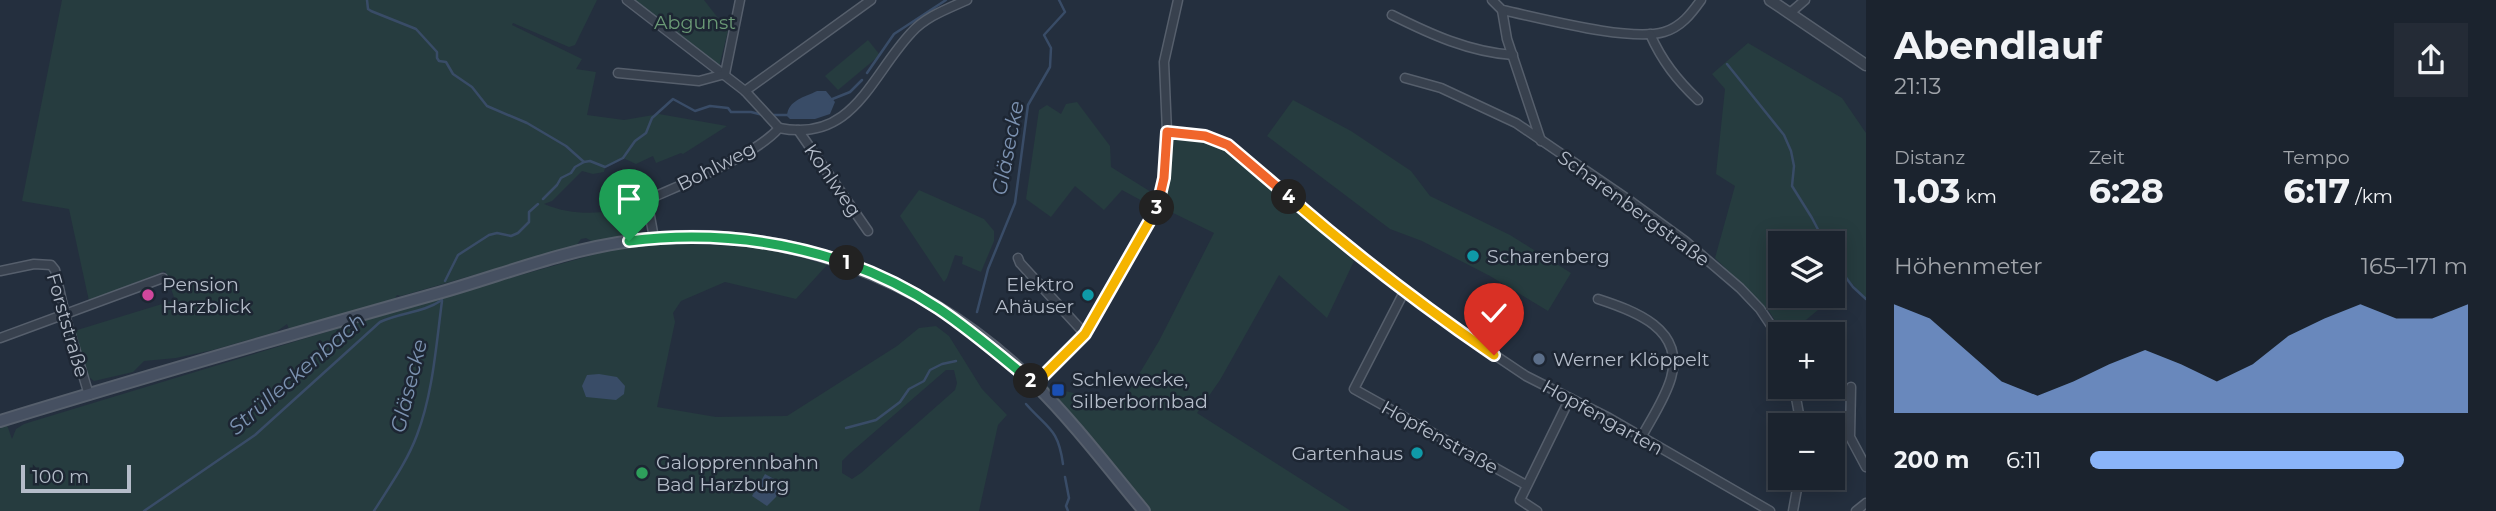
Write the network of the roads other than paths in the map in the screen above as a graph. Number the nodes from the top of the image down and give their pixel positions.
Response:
1 (627, 0) edge
2 (740, 0) edge
3 (871, 0) edge
4 (967, 0) edge
5 (1178, 0) edge
6 (1492, 0) edge
7 (1701, 0) edge
8 (1770, 0) edge
9 (1805, 0) edge
10 (1502, 10) junction
11 (1790, 13) junction
12 (1392, 15) dead end
13 (1650, 34) junction
14 (1513, 55) junction
15 (1866, 65) edge
16 (618, 73) dead end
17 (725, 74) junction
18 (1405, 78) dead end
19 (745, 91) junction
20 (1698, 100) dead end
21 (775, 125) junction
22 (798, 130) junction
23 (1167, 132) junction
24 (1541, 141) junction
25 (868, 231) dead end
26 (654, 238) junction
27 (1018, 258) dead end
28 (0, 271) edge
29 (163, 278) dead end
30 (1404, 292) junction
31 (1598, 299) dead end
32 (66, 314) junction
33 (1769, 322) edge
34 (1085, 334) junction
35 (0, 338) edge
36 (1035, 384) junction
37 (1851, 387) dead end
38 (89, 395) junction
39 (1570, 397) junction
40 (0, 421) edge
41 (1641, 438) junction
42 (1866, 467) edge
43 (1526, 485) junction
44 (1797, 490) edge
45 (1866, 503) edge
46 (1144, 511) edge
47 (1537, 511) edge
48 (1770, 511) edge
49 (1793, 511) edge
50 (1856, 511) edge

1 - 17 street
2 - 17 street
3 - 19 street
4 - 22 street
5 - 23 street
6 - 10 street
7 - 13 street
8 - 11 street
9 - 11 street
10 - 13 street
10 - 14 street, Scharenbergstraße
11 - 15 street
12 - 14 street
13 - 20 street
14 - 24 street, Scharenbergstraße
16 - 17 street
17 - 19 street
18 - 24 street, Scharenbergstraße
19 - 21 street
21 - 22 street
21 - 26 street, Bohlweg
22 - 25 street, Kohlweg
23 - 30 street, Hopfengarten
23 - 34 street
24 - 33 street, Scharenbergstraße
26 - 36 main road
26 - 38 main road
27 - 34 street
28 - 32 street, Forststraße
29 - 32 street
30 - 39 street, Hopfengarten
30 - 43 street, Hopfenstraße
31 - 41 street
32 - 35 street
32 - 38 street, Forststraße
34 - 36 street
36 - 46 main road
37 - 42 street
38 - 40 main road
39 - 41 street, Hopfengarten
39 - 43 street
41 - 48 street, Hopfengarten
43 - 47 street
44 - 49 street
45 - 50 street

